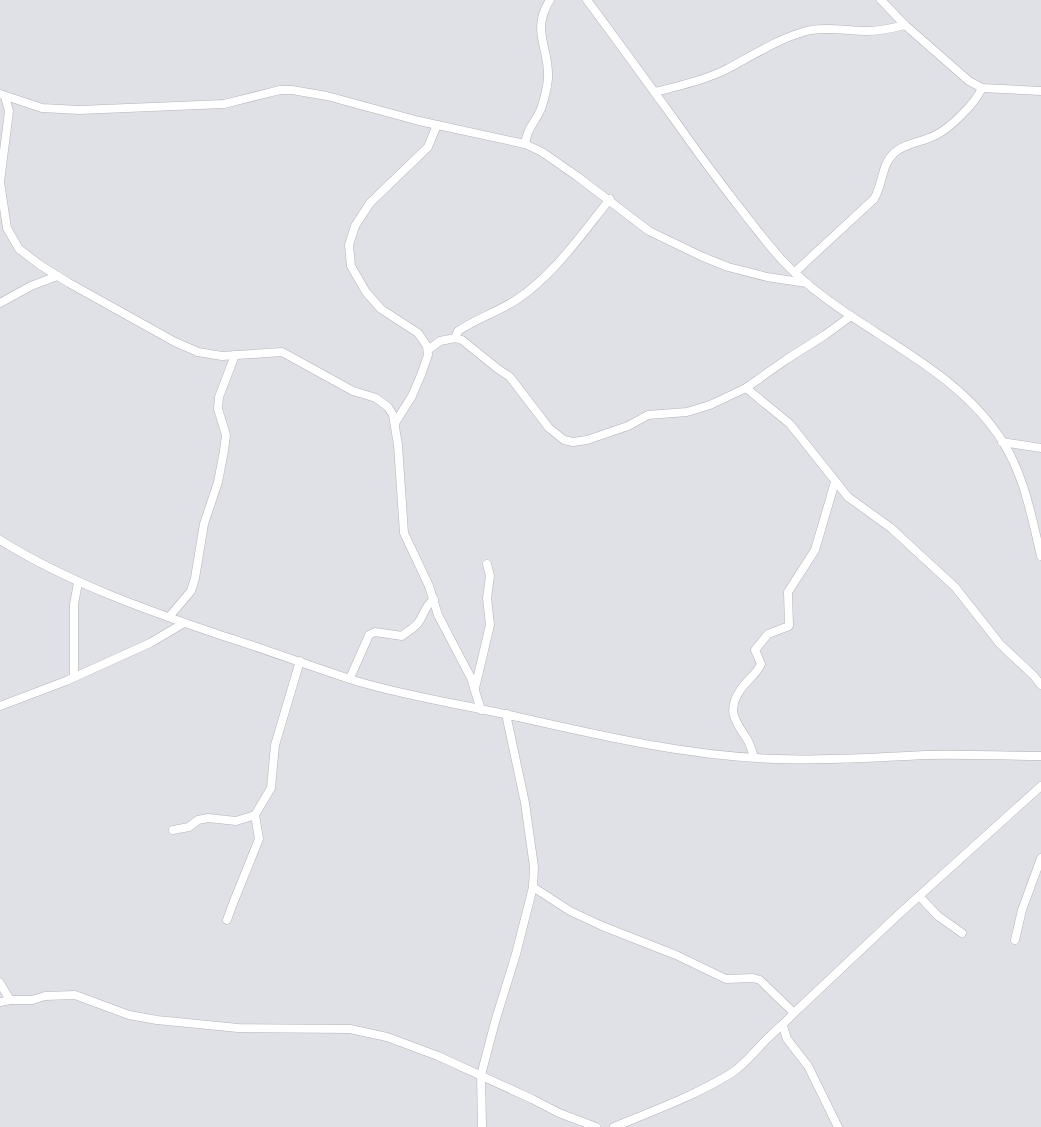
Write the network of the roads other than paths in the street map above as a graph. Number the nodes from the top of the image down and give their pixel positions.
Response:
1 (550, 0) edge
2 (586, 0) edge
3 (881, 0) edge
4 (905, 25) junction
5 (982, 88) junction
6 (1041, 91) edge
7 (655, 92) junction
8 (3, 95) edge
9 (438, 125) junction
10 (525, 144) junction
11 (610, 199) junction
12 (795, 272) junction
13 (57, 276) junction
14 (807, 283) junction
15 (0, 303) edge
16 (851, 316) junction
17 (422, 338) junction
18 (454, 338) junction
19 (440, 340) junction
20 (428, 350) junction
21 (235, 355) junction
22 (746, 388) junction
23 (395, 423) junction
24 (1002, 442) junction
25 (1041, 448) edge
26 (835, 482) junction
27 (0, 540) edge
28 (1041, 556) edge
29 (487, 564) dead end
30 (78, 583) junction
31 (434, 599) junction
32 (169, 617) junction
33 (184, 623) junction
34 (300, 661) junction
35 (74, 677) junction
36 (350, 678) junction
37 (1041, 685) edge
38 (476, 688) junction
39 (0, 706) edge
40 (481, 710) junction
41 (506, 714) junction
42 (1041, 756) edge
43 (754, 757) junction
44 (1041, 786) edge
45 (255, 815) junction
46 (173, 830) dead end
47 (1041, 858) edge
48 (533, 887) junction
49 (919, 896) junction
50 (227, 920) dead end
51 (962, 933) dead end
52 (1015, 940) dead end
53 (0, 984) edge
54 (10, 1000) junction
55 (0, 1002) edge
56 (794, 1013) junction
57 (783, 1026) junction
58 (481, 1075) junction
59 (482, 1127) edge
60 (596, 1127) edge
61 (614, 1127) edge
62 (838, 1127) edge

1 - 10 street
2 - 7 street
3 - 4 street
4 - 5 street
4 - 7 street
5 - 6 street
5 - 12 street
7 - 12 street
8 - 9 street
8 - 13 street
9 - 10 street
9 - 17 street
10 - 11 street
11 - 14 street
11 - 18 street
12 - 14 street
13 - 15 street
13 - 21 street
14 - 16 street
16 - 22 street
16 - 24 street
17 - 19 street
17 - 20 street
18 - 19 street
18 - 22 street
19 - 20 street
20 - 23 street
21 - 23 street
21 - 32 street
22 - 26 street
23 - 31 street
24 - 25 street
24 - 28 street
26 - 37 street
26 - 43 street
27 - 30 street
29 - 38 street
30 - 32 street
30 - 35 street
31 - 36 street
31 - 38 street
32 - 33 street
33 - 34 street
33 - 35 street
34 - 36 street
34 - 45 street
35 - 39 street
36 - 40 street
38 - 40 street
40 - 41 street
41 - 43 street
41 - 48 street
42 - 43 street
44 - 49 street
45 - 46 street
45 - 50 street
47 - 52 street
48 - 56 street
48 - 58 street
49 - 51 street
49 - 56 street
53 - 54 street
54 - 55 street
54 - 58 street
56 - 57 street
57 - 61 street
57 - 62 street
58 - 59 street
58 - 60 street

